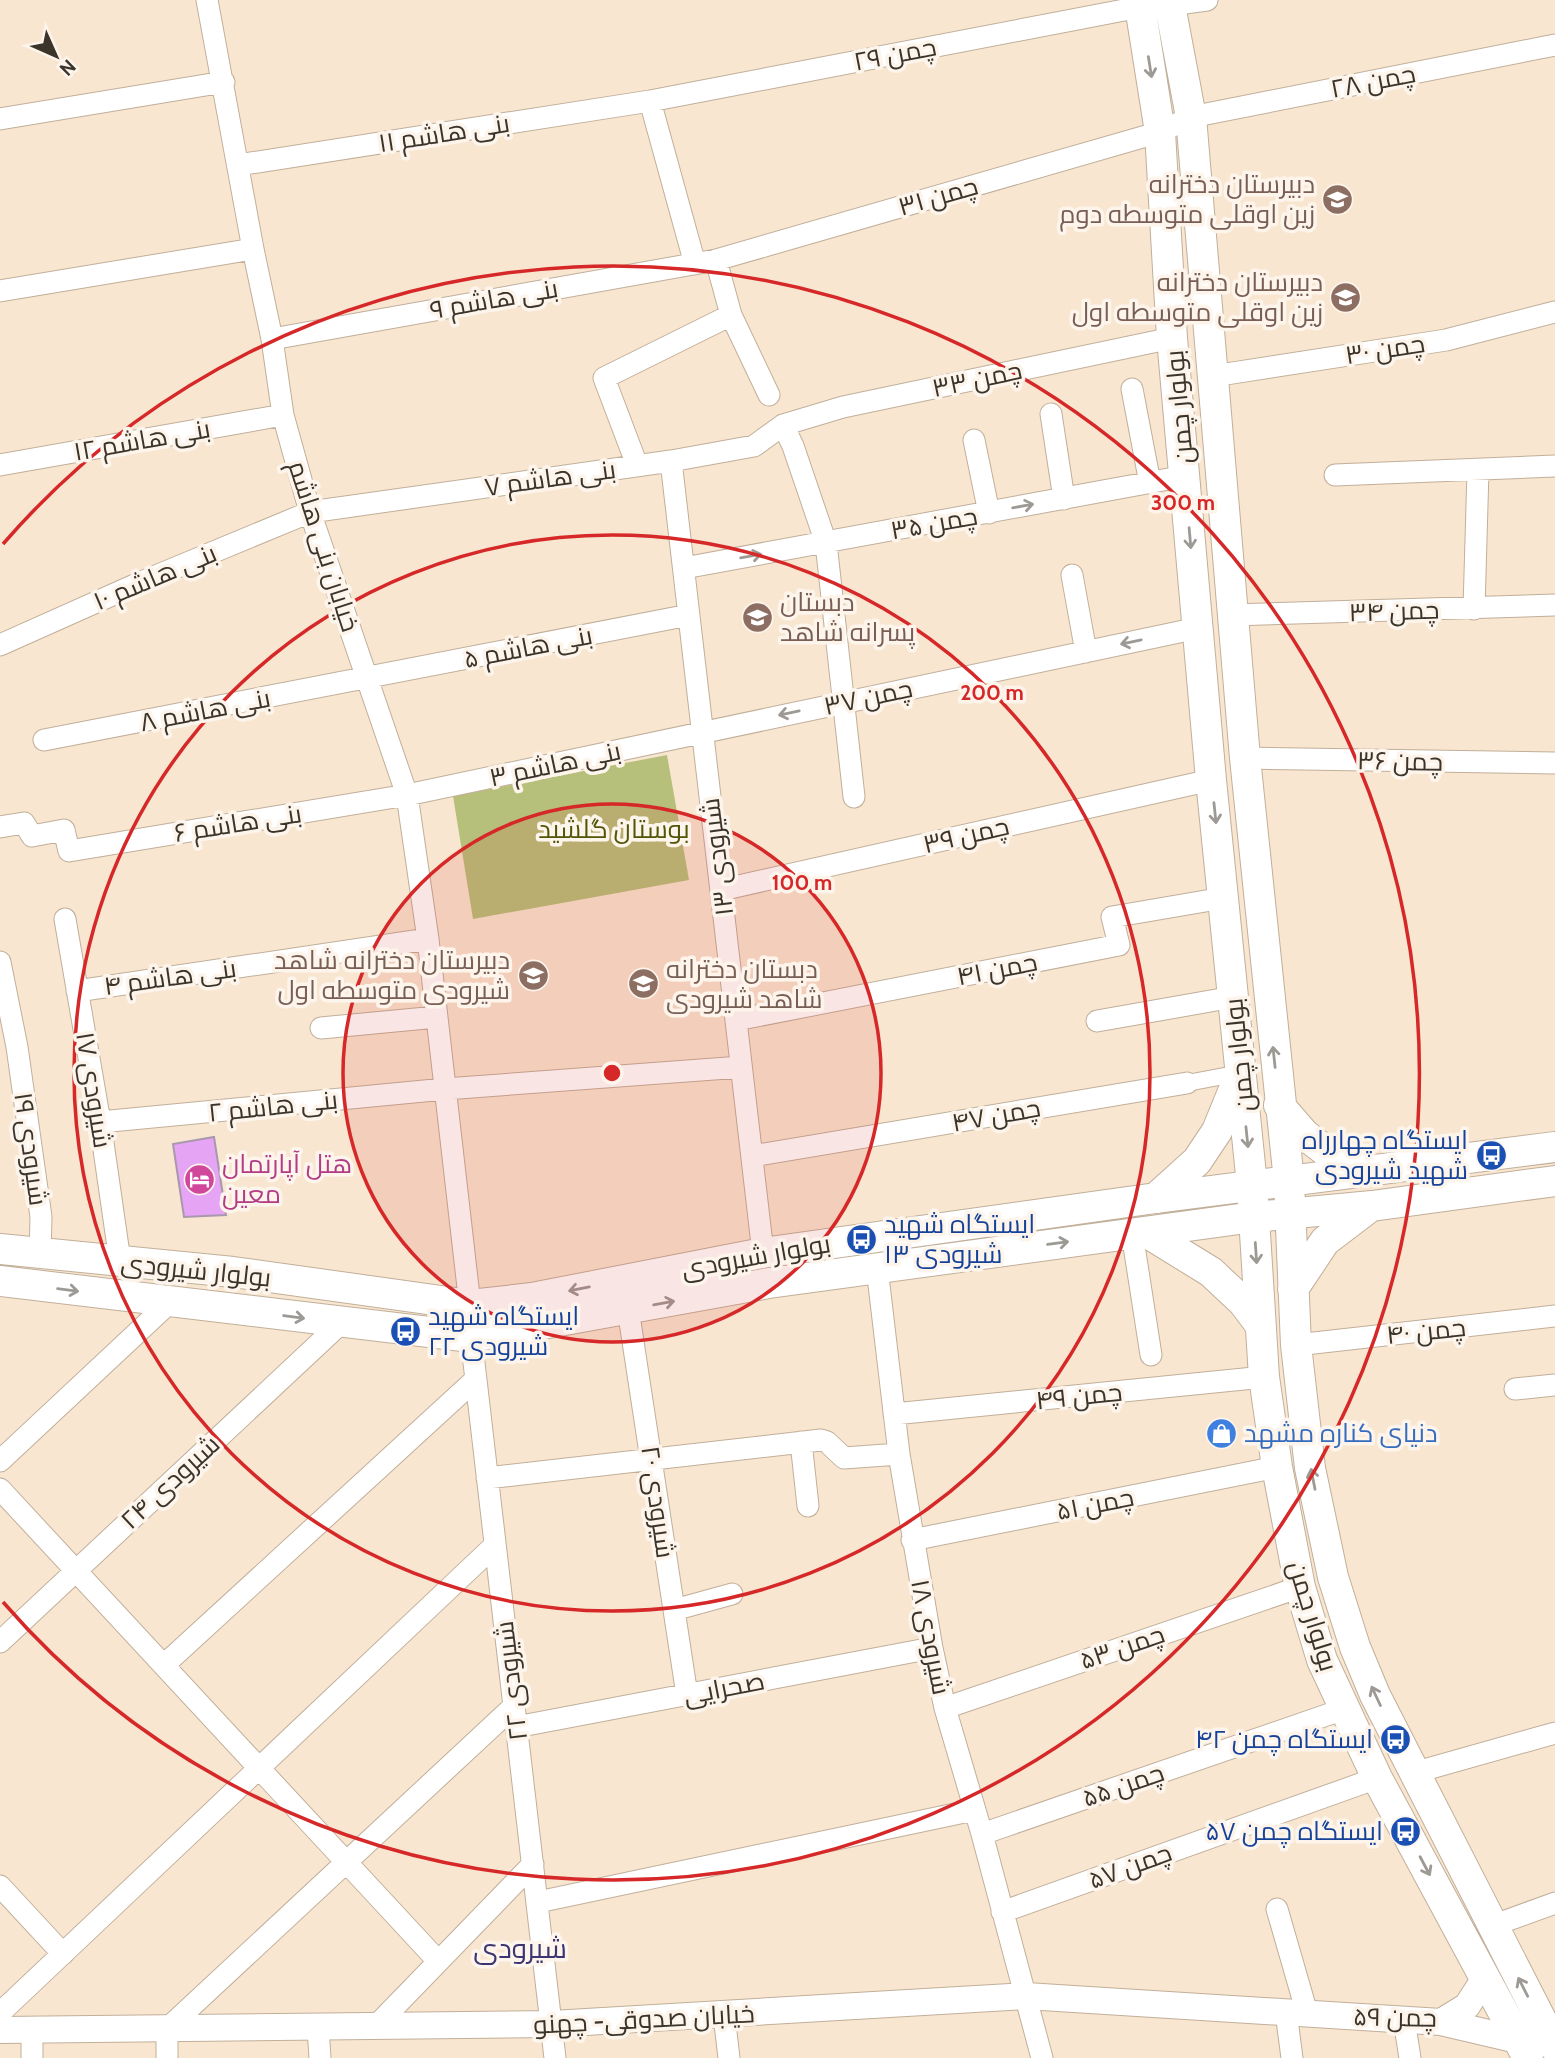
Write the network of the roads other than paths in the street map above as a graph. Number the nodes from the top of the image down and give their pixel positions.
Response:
1 (207, 0) edge
2 (1206, 0) edge
3 (1170, 2) edge
4 (1139, 4) edge
5 (1555, 45) edge
6 (224, 82) junction
7 (650, 101) junction
8 (1191, 117) junction
9 (0, 119) edge
10 (1160, 132) junction
11 (238, 165) junction
12 (253, 249) junction
13 (705, 262) junction
14 (0, 291) edge
15 (1555, 312) edge
16 (731, 315) junction
17 (272, 338) junction
18 (1172, 338) junction
19 (1213, 376) junction
20 (1132, 389) dead end
21 (769, 395) dead end
22 (1051, 414) dead end
23 (283, 415) junction
24 (783, 425) junction
25 (974, 440) dead end
26 (671, 461) junction
27 (0, 466) edge
28 (637, 466) junction
29 (1555, 466) edge
30 (1478, 470) junction
31 (1335, 475) dead end
32 (1185, 476) junction
33 (1150, 483) junction
34 (1064, 499) junction
35 (310, 512) junction
36 (989, 513) junction
37 (826, 543) junction
38 (684, 568) junction
39 (1072, 575) dead end
40 (1555, 605) edge
41 (1474, 609) junction
42 (689, 615) junction
43 (1232, 615) junction
44 (1198, 628) junction
45 (0, 645) edge
46 (1086, 652) junction
47 (366, 679) junction
48 (843, 702) junction
49 (703, 732) junction
50 (44, 740) dead end
51 (1245, 758) junction
52 (1555, 763) edge
53 (1211, 780) junction
54 (407, 795) junction
55 (854, 797) dead end
56 (0, 827) edge
57 (721, 890) junction
58 (1223, 898) junction
59 (65, 919) dead end
60 (428, 939) junction
61 (1, 976) edge
62 (77, 991) junction
63 (1233, 996) junction
64 (437, 1017) junction
65 (736, 1020) junction
66 (1097, 1021) dead end
67 (321, 1028) dead end
68 (9, 1049) edge
69 (741, 1067) junction
70 (1240, 1073) junction
71 (1187, 1083) joint
72 (446, 1089) junction
73 (1279, 1105) junction
74 (100, 1122) junction
75 (1555, 1147) edge
76 (752, 1156) junction
77 (1367, 1171) junction
78 (1289, 1181) junction
79 (1555, 1181) edge
80 (1251, 1185) junction
81 (1156, 1198) junction
82 (1372, 1206) junction
83 (1291, 1213) junction
84 (1254, 1217) junction
85 (1139, 1233) junction
86 (0, 1249) edge
87 (763, 1253) junction
88 (40, 1254) junction
89 (120, 1261) junction
90 (877, 1268) junction
91 (0, 1281) edge
92 (1293, 1289) junction
93 (170, 1302) junction
94 (470, 1305) junction
95 (628, 1309) junction
96 (1555, 1316) edge
97 (341, 1323) junction
98 (1261, 1326) junction
99 (471, 1337) junction
100 (1296, 1345) junction
101 (1151, 1356) dead end
102 (1264, 1377) junction
103 (476, 1379) junction
104 (1555, 1385) edge
105 (1515, 1389) dead end
106 (894, 1414) junction
107 (801, 1442) junction
108 (899, 1454) junction
109 (651, 1458) junction
110 (0, 1461) edge
111 (1277, 1467) junction
112 (488, 1478) junction
113 (0, 1489) edge
114 (808, 1506) dead end
115 (912, 1540) junction
116 (495, 1545) junction
117 (76, 1571) junction
118 (1300, 1587) junction
119 (732, 1594) dead end
120 (674, 1610) junction
121 (0, 1642) edge
122 (932, 1648) junction
123 (164, 1665) junction
124 (687, 1695) junction
125 (944, 1708) junction
126 (1344, 1709) junction
127 (514, 1717) junction
128 (1555, 1733) edge
129 (259, 1768) junction
130 (1413, 1773) junction
131 (1377, 1778) junction
132 (974, 1810) junction
133 (982, 1834) junction
134 (346, 1863) junction
135 (533, 1864) junction
136 (0, 1886) edge
137 (538, 1902) junction
138 (1555, 1903) edge
139 (1277, 1909) dead end
140 (1002, 1912) junction
141 (1492, 1926) junction
142 (63, 1954) junction
143 (438, 1961) junction
144 (1485, 1978) junction
145 (1026, 1996) junction
146 (0, 2013) edge
147 (1297, 2013) junction
148 (724, 2015) junction
149 (1547, 2019) edge
150 (1404, 2020) junction
151 (1441, 2022) junction
152 (552, 2024) junction
153 (318, 2028) junction
154 (374, 2028) junction
155 (167, 2029) junction
156 (0, 2031) edge
157 (32, 2031) junction
158 (1555, 2047) edge
159 (1523, 2049) edge
160 (32, 2058) edge
161 (167, 2058) edge
162 (320, 2058) edge
163 (555, 2058) edge
164 (729, 2058) edge
165 (1042, 2058) edge
166 (1292, 2058) edge
167 (1410, 2058) edge

1 - 6 street, خیابان بنی هاشم
2 - 3 street
3 - 8 main road, بولوار چمن
4 - 7 street, چمن ۲۹
4 -> 10 main road, بولوار چمن
5 - 8 street, چمن ۲۸
6 - 9 street
6 - 11 street, خیابان بنی هاشم
7 - 11 street, بنی هاشم ۱۱
7 - 13 street
8 - 10 street, چمن ۲۸
8 - 19 main road, بولوار چمن
10 - 13 street, چمن ۳۱
10 - 18 main road, بولوار چمن
11 - 12 street, خیابان بنی هاشم
12 - 14 street
12 - 17 street, خیابان بنی هاشم
13 - 16 street
13 - 17 street, بنی هاشم ۹
15 - 19 street, چمن ۳۰
16 - 21 street
16 - 28 street
17 - 23 street, خیابان بنی هاشم
18 - 24 street, چمن ۳۳
18 - 32 main road, بولوار چمن
19 - 43 main road, بولوار چمن
20 - 33 street
22 - 34 street
23 - 27 street, بنی هاشم ۱۲
23 - 35 street, خیابان بنی هاشم
24 - 26 street, بنی هاشم ۷
24 - 37 street
25 - 36 street
26 - 28 street, بنی هاشم ۷
26 - 38 street, شیرودی ۱۳
28 - 35 street, بنی هاشم ۷
29 - 30 street
30 - 31 street
30 - 41 street
32 - 33 street, چمن ۳۵
32 -> 44 main road, بولوار چمن
33 - 34 street, چمن ۳۵
36 -> 34 street, چمن ۳۵
35 - 45 street, بنی هاشم ۱۰
35 - 47 street, خیابان بنی هاشم
36 - 37 street, چمن ۳۵
38 -> 37 street, چمن ۳۵
37 - 48 street
38 - 42 street, شیرودی ۱۳
39 - 46 street
40 - 41 street, چمن ۳۴
41 - 43 street, چمن ۳۴
42 - 47 street, بنی هاشم ۵
42 - 49 street, شیرودی ۱۳
43 - 51 main road, بولوار چمن
44 -> 46 street, چمن ۳۷
44 - 53 main road, بولوار چمن
46 - 48 street, چمن ۳۷
47 - 50 street, بنی هاشم ۸
47 - 54 street, خیابان بنی هاشم
48 -> 49 street, چمن ۳۷
48 - 55 street
49 - 54 street, بنی هاشم ۳
49 - 57 street, شیرودی ۱۳
51 - 52 street, چمن ۳۶
73 -> 51 main road, بولوار چمن
53 - 57 street, چمن ۳۹
53 -> 58 main road, بولوار چمن
54 - 56 street, بنی هاشم ۶
54 - 60 street, خیابان بنی هاشم
57 - 65 street, شیرودی ۱۳
58 - 63 main road, بولوار چمن
58 - 65 street, چمن ۴۱
59 - 62 street, شیرودی ۱۷
60 - 62 street, بنی هاشم ۴
60 - 64 street, خیابان بنی هاشم
61 - 68 street, شیرودی ۱۹
62 - 74 street, شیرودی ۱۷
63 - 66 street
63 - 70 main road, بولوار چمن
64 - 67 street
64 - 72 street, خیابان بنی هاشم
65 - 69 street, شیرودی ۱۳
68 - 88 street, شیرودی ۱۹
69 - 72 street, بنی هاشم ۲
69 - 76 street, شیرودی ۱۳
70 - 71 street, چمن ۴۷
70 -> 80 main road, بولوار چمن
70 - 81 main road
71 - 76 street, چمن ۴۷
72 - 74 street, بنی هاشم ۲
72 - 94 street, خیابان بنی هاشم
73 - 77 main road
73 - 78 main road, بولوار چمن
74 - 89 street, شیرودی ۱۷
75 - 77 main road, بولوار شیرودی
76 - 87 street, شیرودی ۱۳
77 - 78 main road, بولوار شیرودی
78 - 80 main road, بولوار شیرودی
78 - 83 main road, بولوار چمن
79 - 82 main road, بولوار شیرودی
80 - 81 main road, بولوار شیرودی
80 - 84 main road, بولوار چمن
81 - 87 main road, بولوار شیرودی
82 - 83 main road, بولوار شیرودی
82 - 92 main road
83 - 84 main road, بولوار شیرودی
83 - 92 main road, بولوار چمن
84 - 85 main road, بولوار شیرودی
84 -> 98 main road, بولوار چمن
90 -> 85 main road, بولوار شیرودی
85 - 98 main road
85 - 101 street
86 - 88 main road, بولوار شیرودی
87 -> 94 main road, بولوار شیرودی
88 - 89 main road, بولوار شیرودی
89 - 94 main road, بولوار شیرودی
95 -> 90 main road, بولوار شیرودی
90 - 106 street, شیرودی ۱۸
91 -> 93 main road, بولوار شیرودی
92 - 100 main road, بولوار چمن
93 -> 97 main road, بولوار شیرودی
93 - 110 street
95 - 99 main road, بولوار شیرودی
95 - 109 street, شیرودی ۲۰
96 - 100 street, چمن ۴۰
97 - 99 main road, بولوار شیرودی
97 - 117 street, شیرودی ۲۴
98 - 102 main road, بولوار چمن
99 - 103 street, شیرودی ۲۲
130 -> 100 main road, بولوار چمن
102 - 106 street, چمن ۴۹
102 - 111 main road, بولوار چمن
103 - 112 street, شیرودی ۲۲
103 - 123 street
104 - 105 street
106 - 108 street, شیرودی ۱۸
107 - 108 street
107 - 109 street
107 - 114 street
108 - 115 street, شیرودی ۱۸
109 - 112 street
109 - 120 street, شیرودی ۲۰
111 - 115 street, چمن ۵۱
111 - 118 main road, بولوار چمن
112 - 116 street, شیرودی ۲۲
113 - 117 street
115 - 122 street, شیرودی ۱۸
116 - 127 street, شیرودی ۲۲
116 - 129 street
117 - 121 street, شیرودی ۲۴
117 - 123 street
118 - 125 street, چمن ۵۳
118 - 126 main road, بولوار چمن
119 - 120 street
120 - 124 street, شیرودی ۲۰
122 - 124 street, صحرایی
122 - 125 street, شیرودی ۱۸
123 - 129 street
124 - 127 street, صحرایی
125 - 132 street, شیرودی ۱۸
126 - 131 main road, بولوار چمن
126 - 133 street, چمن ۵۵
127 - 134 street
127 - 135 street, شیرودی ۲۲
128 - 130 street
129 - 134 street
129 - 142 street
130 - 141 main road, بولوار چمن
131 - 140 street, چمن ۵۷
131 -> 144 main road, بولوار چمن
132 - 133 street, شیرودی ۱۸
132 - 137 street
133 - 140 street, شیرودی ۱۸
134 - 143 street
134 - 155 street
135 - 137 street, شیرودی ۲۲
135 - 143 street
136 - 142 street
137 - 152 street, شیرودی ۲۲
138 - 141 street
139 - 147 street
140 - 145 street, شیرودی ۱۸
149 -> 141 main road, بولوار چمن
142 - 146 street
143 - 154 street
144 - 151 street, چمن ۵۹
144 - 159 main road, بولوار چمن
145 - 147 street, خیابان صدوقی- چهنو
145 - 148 street, خیابان صدوقی- چهنو
145 - 165 street, شیرودی ۱۸
147 - 150 street, چمن ۵۹
147 - 166 street
148 - 152 street, خیابان صدوقی- چهنو
148 - 164 street
149 - 158 main road, بولوار چمن
150 - 151 street, چمن ۵۹
150 - 167 street
151 - 159 street
152 - 154 street, خیابان صدوقی- چهنو
152 - 163 street, شیرودی ۲۲
153 - 154 street, خیابان صدوقی- چهنو
153 - 155 street, خیابان صدوقی- چهنو
153 - 162 street
155 - 157 street, خیابان صدوقی- چهنو
155 - 161 street
156 - 157 street, خیابان صدوقی- چهنو
157 - 160 street

